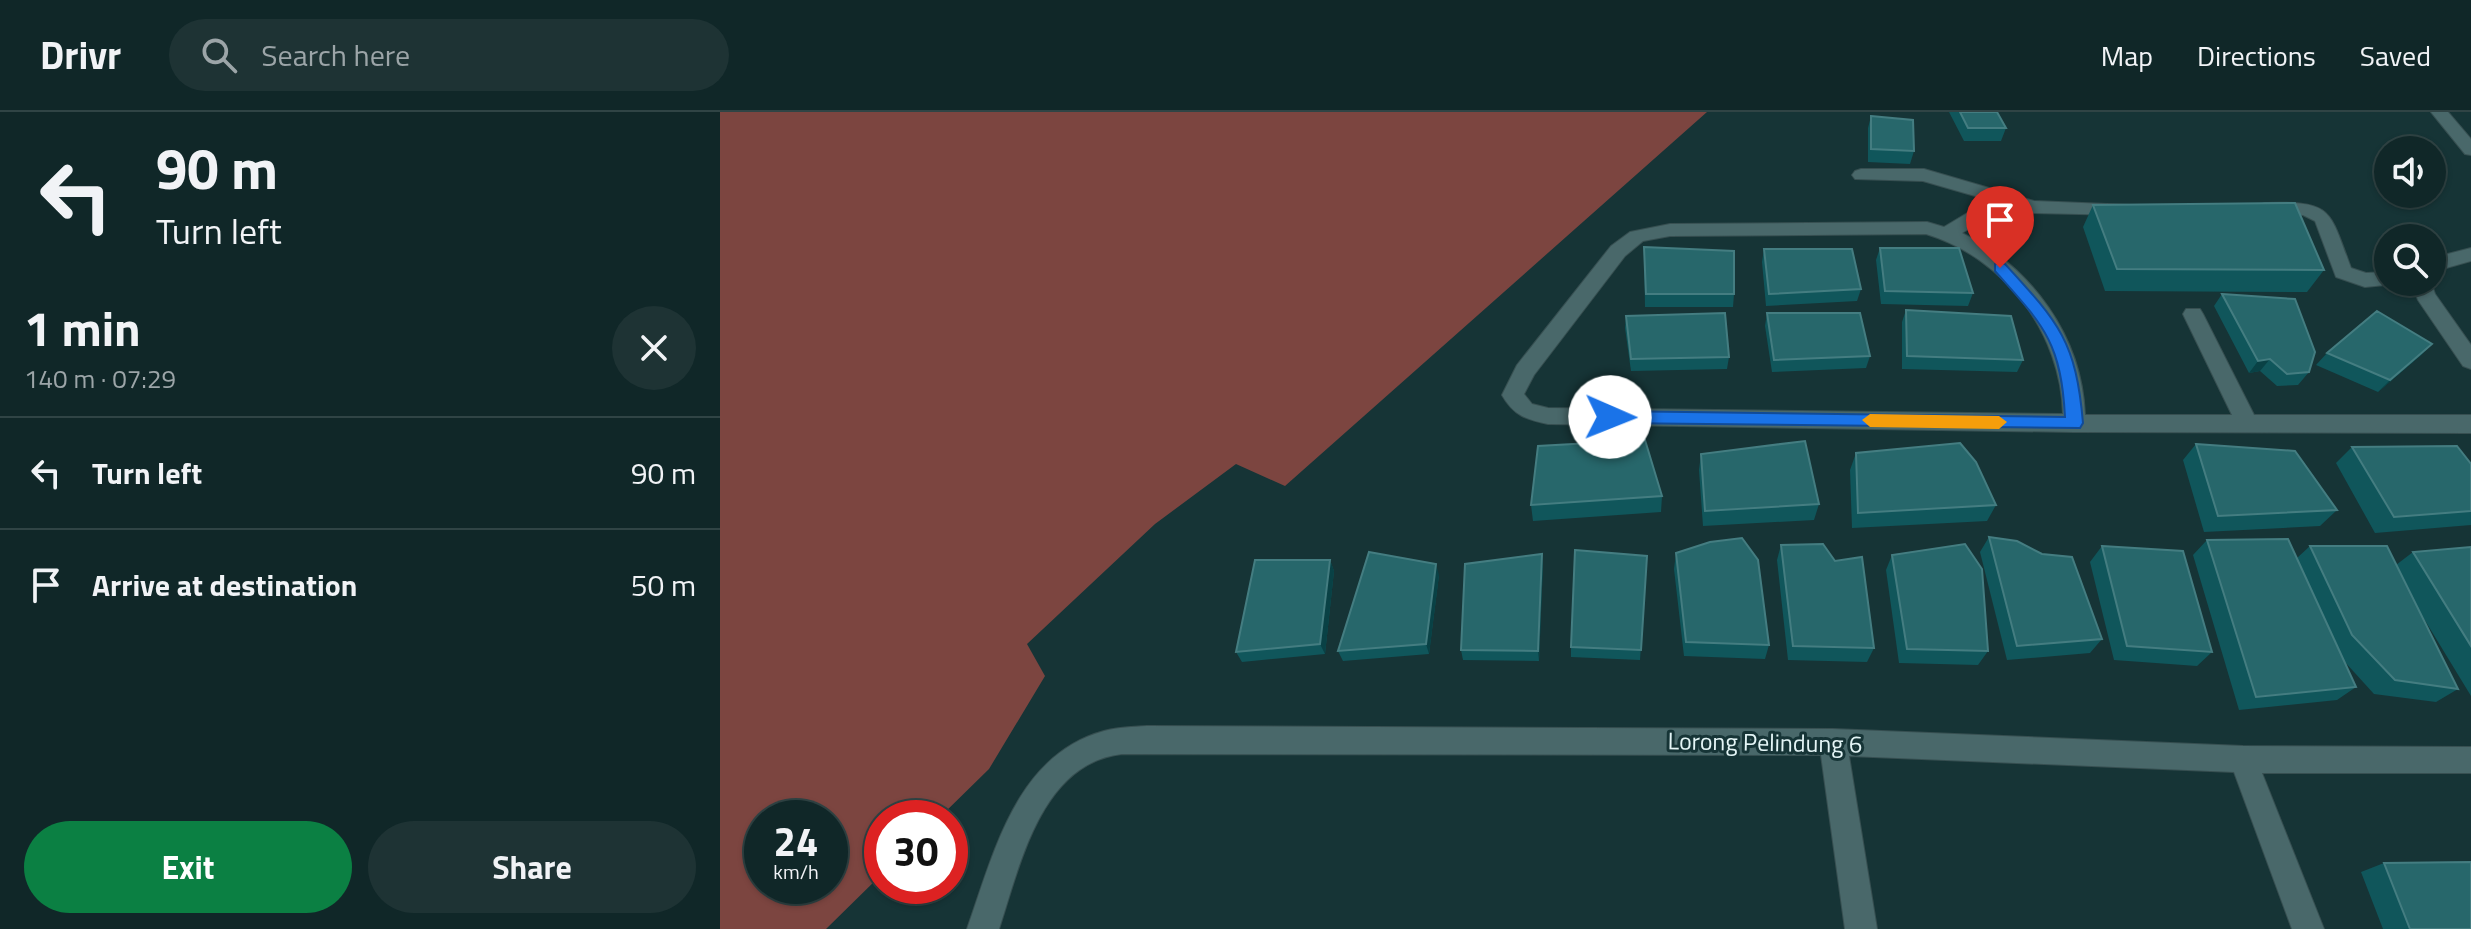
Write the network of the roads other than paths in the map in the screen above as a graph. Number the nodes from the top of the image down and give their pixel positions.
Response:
1 (2439, 112) edge
2 (2471, 150) edge
3 (1861, 175) dead end
4 (2005, 199) junction
5 (2138, 209) edge
6 (2245, 209) edge
7 (1949, 232) junction
8 (2471, 254) edge
9 (2446, 261) edge
10 (2374, 280) edge
11 (2426, 296) edge
12 (2193, 314) dead end
13 (2471, 361) edge
14 (2074, 423) junction
15 (2247, 423) junction
16 (2471, 424) edge
17 (1833, 742) junction
18 (2243, 759) junction
19 (2471, 760) edge
20 (983, 929) edge
21 (1861, 929) edge
22 (2308, 929) edge

1 - 2 street
3 - 4 street
4 - 5 street
4 - 7 street
6 - 10 street
7 - 14 street
7 - 14 street
8 - 9 street
11 - 13 street
12 - 15 street
14 - 15 street
15 - 16 street
17 - 18 street, Lorong Pelindung 6
17 - 20 street, Lorong Pelindung 6
17 - 21 street
18 - 19 street, Lorong Pelindung 6
18 - 22 street

